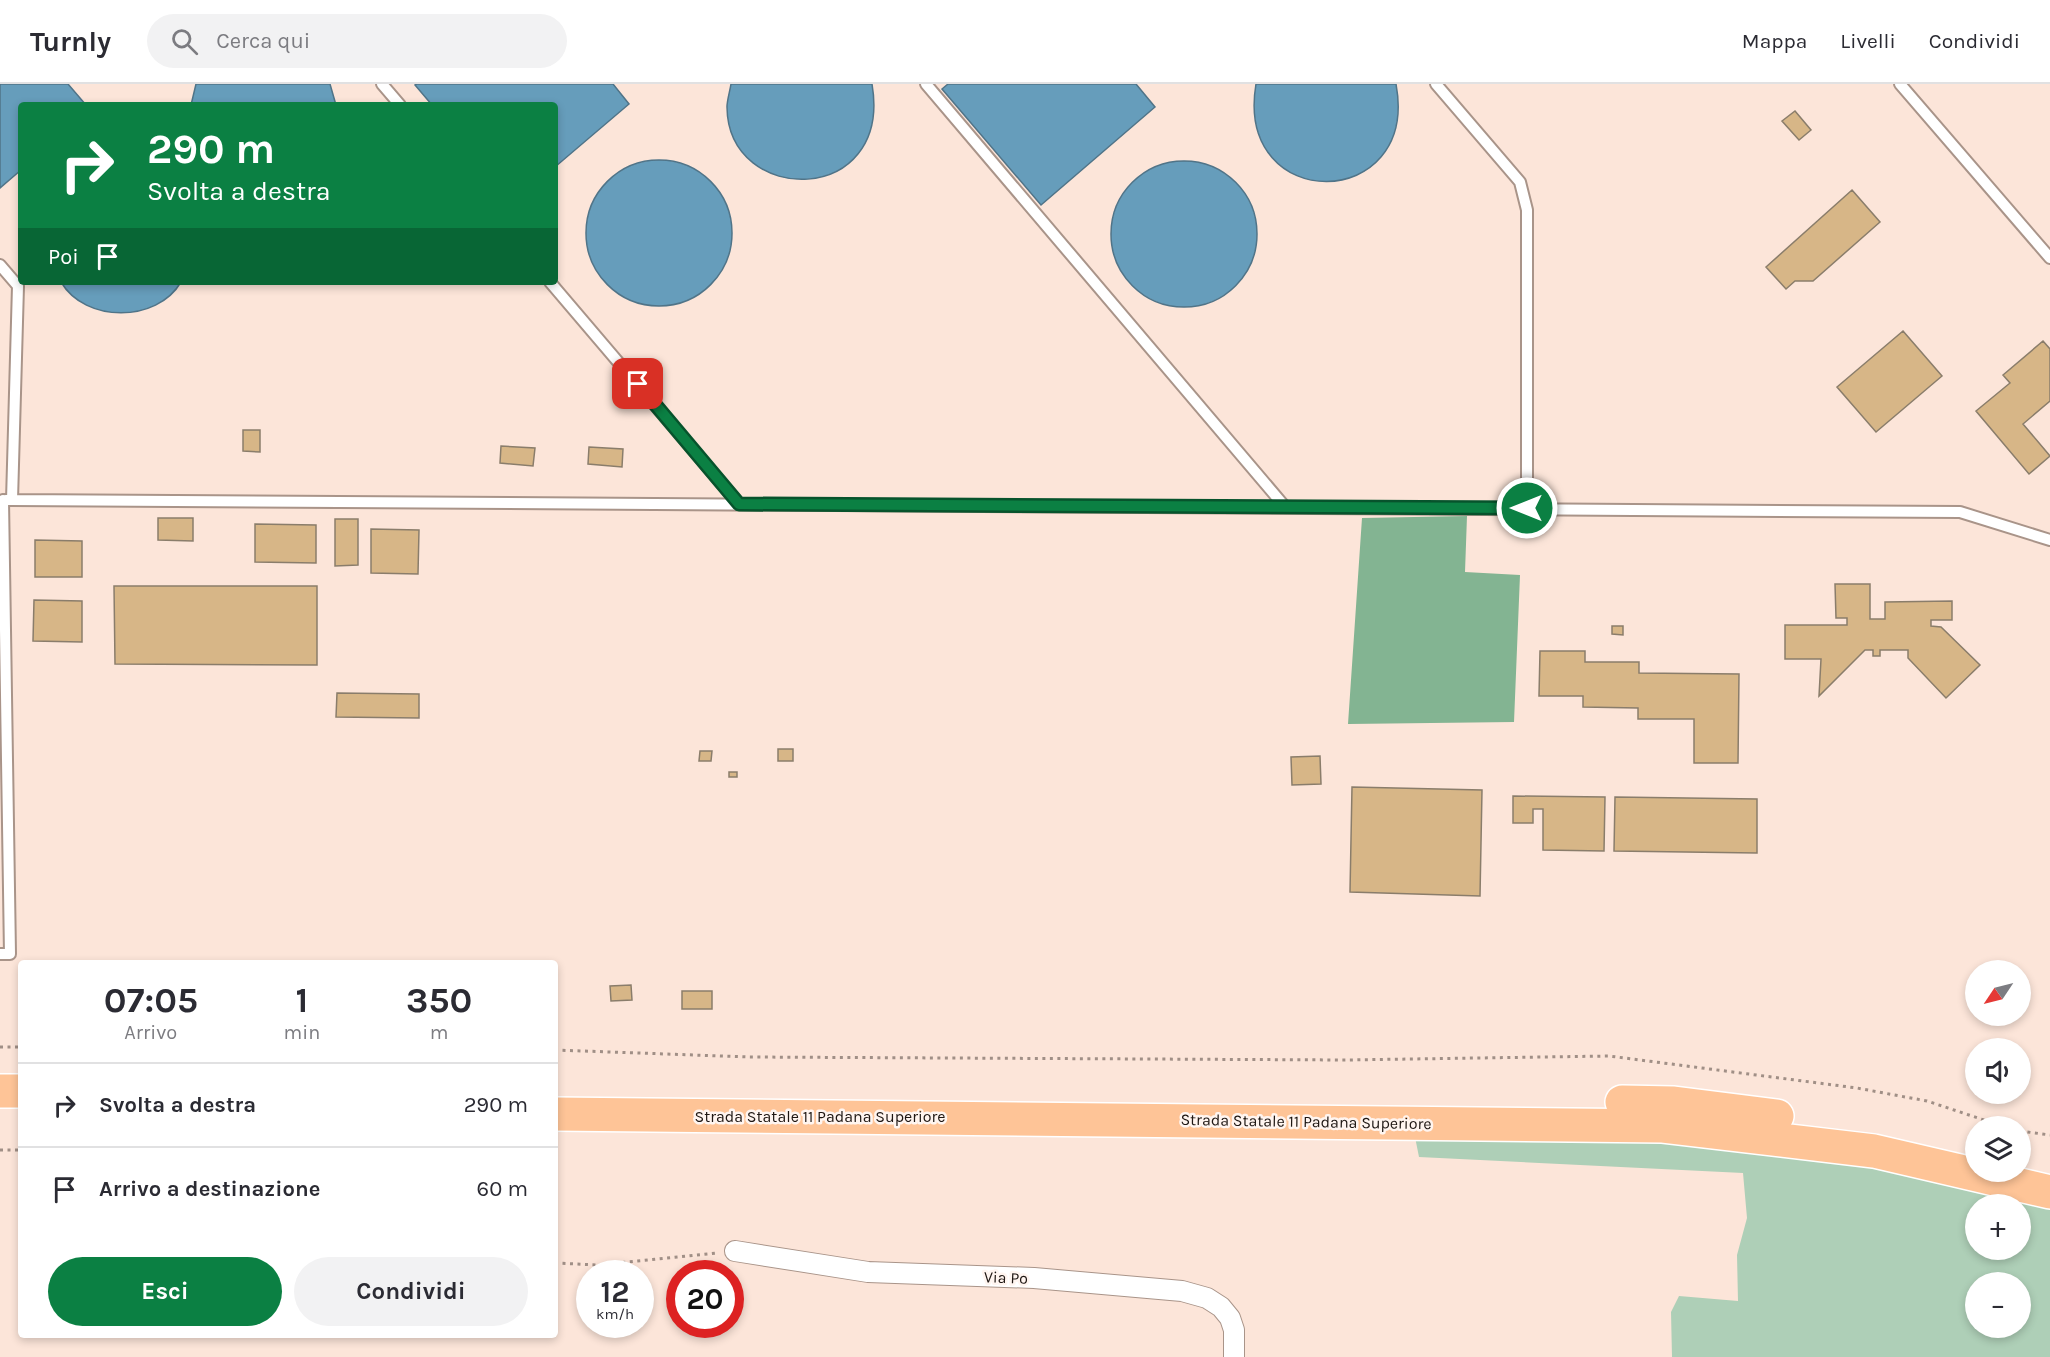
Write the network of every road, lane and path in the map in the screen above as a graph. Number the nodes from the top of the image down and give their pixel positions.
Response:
1 (382, 84) edge
2 (926, 84) edge
3 (1436, 84) edge
4 (1900, 84) edge
5 (397, 102) edge
6 (2050, 258) edge
7 (0, 265) edge
8 (553, 285) edge
9 (5, 500) edge
10 (739, 504) junction
11 (1286, 508) junction
12 (1527, 508) junction
13 (2050, 540) edge
14 (0, 954) edge
15 (0, 1047) edge
16 (18, 1047) edge
17 (558, 1050) edge
18 (0, 1091) edge
19 (18, 1091) edge
20 (558, 1094) edge
21 (0, 1111) edge
22 (18, 1111) edge
23 (558, 1114) edge
24 (1972, 1116) edge
25 (2031, 1132) edge
26 (2050, 1135) edge
27 (0, 1150) edge
28 (18, 1150) edge
29 (1965, 1151) edge
30 (2031, 1168) edge
31 (2050, 1172) edge
32 (2050, 1192) edge
33 (735, 1251) joint
34 (558, 1263) edge
35 (1234, 1357) edge

1 - 5 lane
2 - 11 lane
3 - 12 lane
4 - 6 lane
7 - 9 lane
8 - 10 lane
9 - 10 lane
9 - 14 lane
10 - 11 lane
11 - 12 lane
12 - 13 lane
15 - 16 path
17 - 24 path
18 - 19 highway
20 - 29 highway, Strada Statale 11 Padana Superiore
21 - 22 highway
23 - 32 highway, Strada Statale 11 Padana Superiore
25 - 26 path
27 - 28 path
30 - 31 highway
33 - 34 path
33 - 35 street, Via Po

